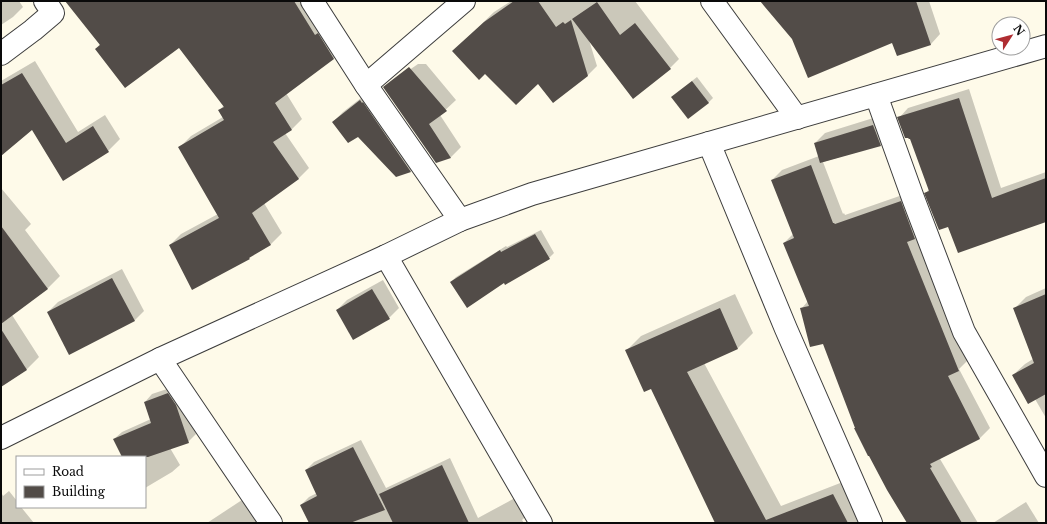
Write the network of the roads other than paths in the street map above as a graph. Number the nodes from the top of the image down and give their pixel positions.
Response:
1 (45, 1) edge
2 (312, 1) edge
3 (464, 1) edge
4 (712, 1) edge
5 (1046, 46) edge
6 (1, 54) edge
7 (366, 85) junction
8 (876, 95) junction
9 (797, 118) junction
10 (709, 143) junction
11 (460, 220) junction
12 (386, 256) junction
13 (160, 359) junction
14 (1, 438) edge
15 (1046, 476) edge
16 (271, 523) edge
17 (541, 523) edge
18 (871, 523) edge

1 - 6 street
2 - 7 street
3 - 7 street
4 - 9 street
5 - 8 street
7 - 11 street
8 - 9 street
8 - 15 street
9 - 10 street
10 - 11 street
10 - 18 street
11 - 12 street
12 - 13 street
12 - 17 street
13 - 14 street
13 - 16 street

